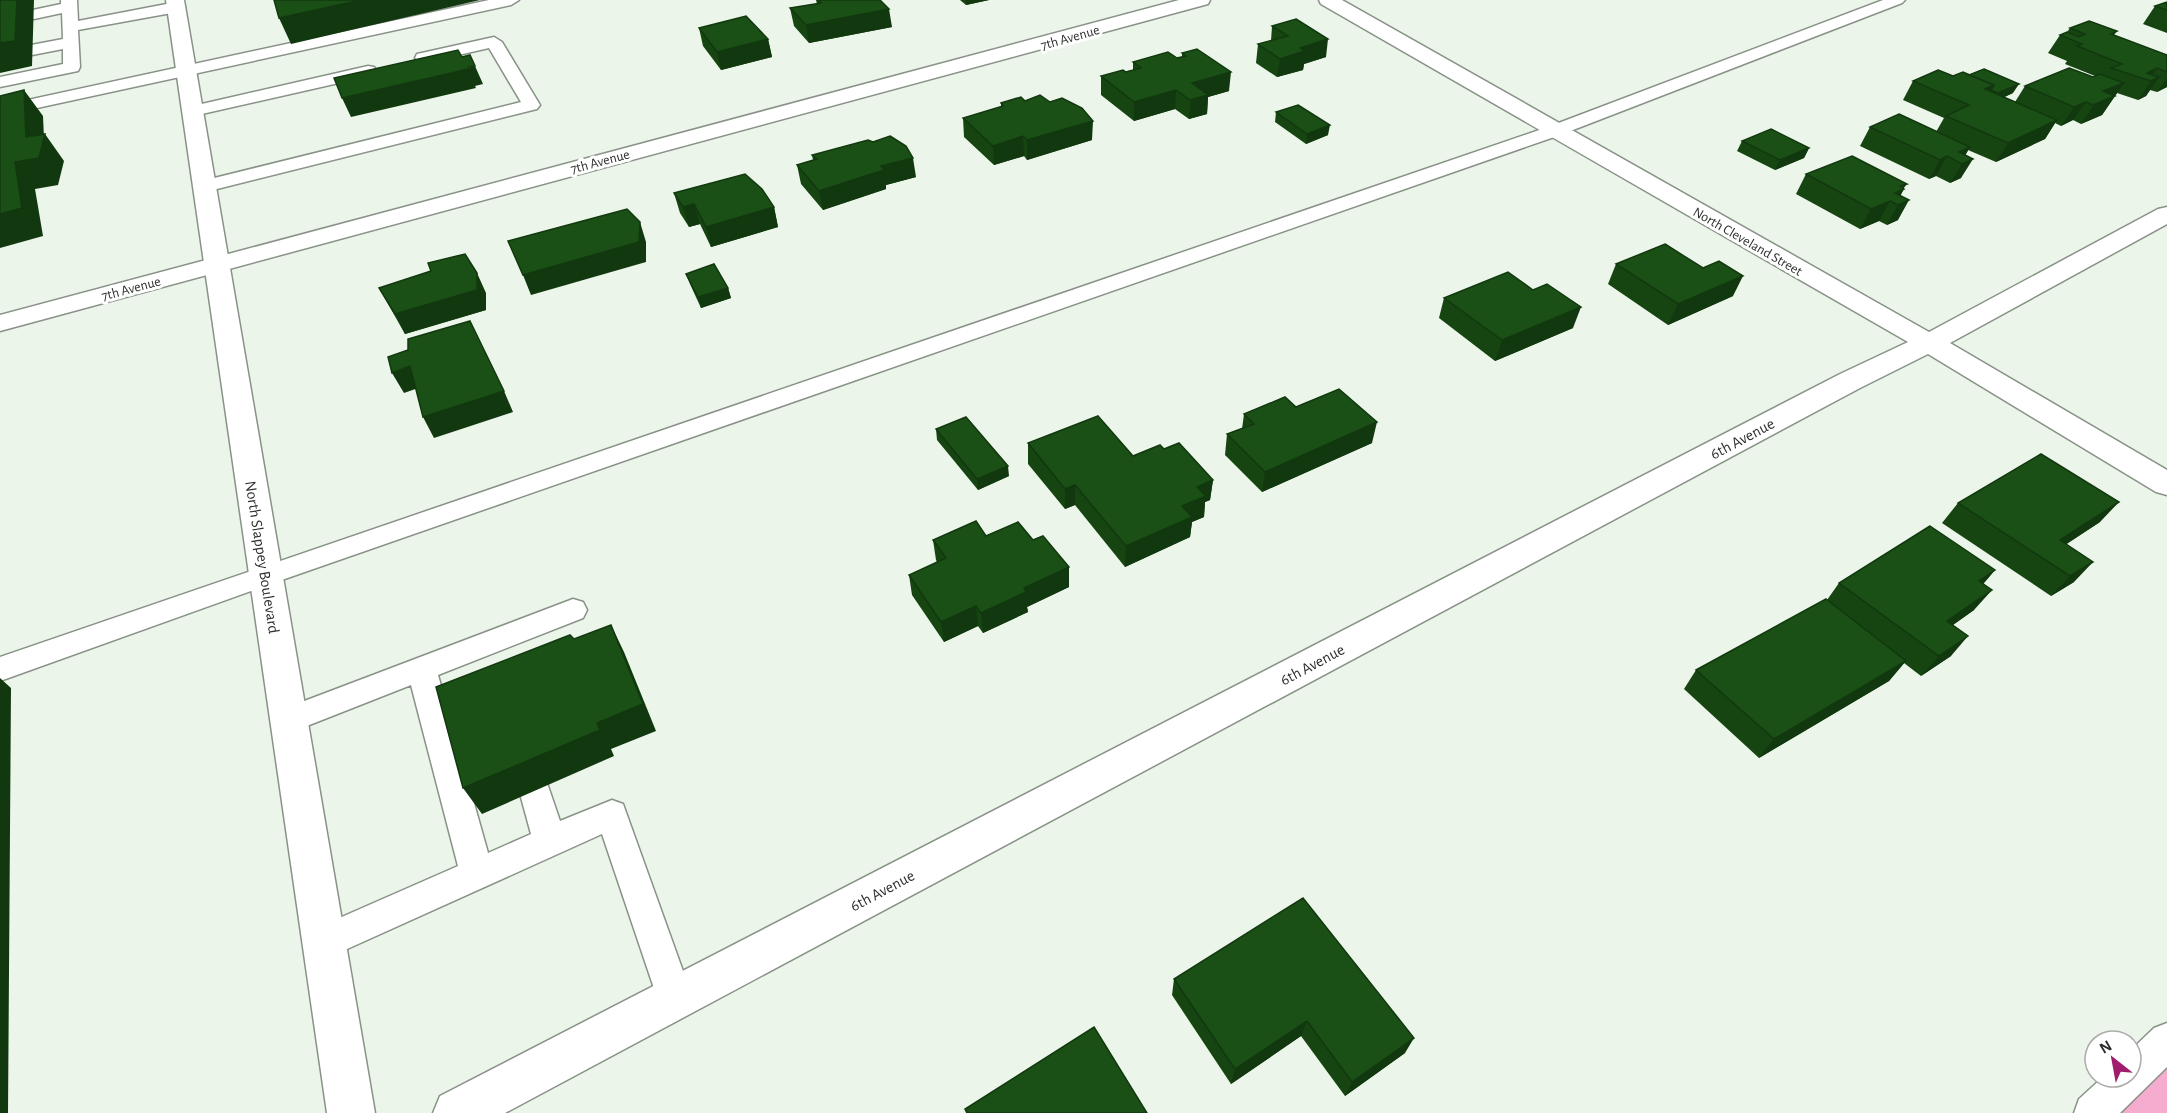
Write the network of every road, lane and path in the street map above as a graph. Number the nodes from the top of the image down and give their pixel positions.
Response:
1 (511, 0) edge
2 (1201, 0) edge
3 (1328, 0) edge
4 (1897, 0) edge
5 (69, 4) edge
6 (176, 4) edge
7 (33, 14) dead end
8 (70, 35) junction
9 (32, 50) dead end
10 (186, 70) junction
11 (74, 80) junction
12 (0, 82) edge
13 (25, 90) edge
14 (0, 111) edge
15 (193, 111) junction
16 (1554, 131) junction
17 (205, 186) junction
18 (2167, 214) edge
19 (217, 265) junction
20 (0, 323) edge
21 (1929, 343) junction
22 (2167, 484) edge
23 (266, 575) junction
24 (573, 610) dead end
25 (0, 669) edge
26 (422, 669) junction
27 (289, 720) junction
28 (535, 790) edge
29 (550, 842) junction
30 (477, 874) junction
31 (324, 942) junction
32 (675, 999) junction
33 (2167, 1041) edge
34 (2143, 1065) edge
35 (2118, 1089) edge
36 (351, 1113) edge
37 (457, 1113) edge
38 (2093, 1113) edge

1 - 10 lane
2 - 19 street, 7th Avenue
3 - 16 street, North Cleveland Street
4 - 16 lane
5 - 7 lane
5 - 8 lane
6 - 8 lane
6 - 10 street, North Slappey Boulevard
8 - 9 lane
8 - 11 lane
10 - 11 lane
10 - 15 street, North Slappey Boulevard
11 - 12 lane
11 - 13 lane
11 - 14 lane
15 - 17 street, North Slappey Boulevard
15 - 17 lane
16 - 21 street, North Cleveland Street
16 - 23 lane
17 - 19 street, North Slappey Boulevard
18 - 21 street, 6th Avenue
19 - 20 street, 7th Avenue
19 - 23 street, North Slappey Boulevard
21 - 22 street, North Cleveland Street
21 - 32 street, 6th Avenue
23 - 25 lane
23 - 27 street, North Slappey Boulevard
24 - 26 lane
26 - 27 lane
26 - 30 lane
27 - 31 street, North Slappey Boulevard
28 - 29 lane
29 - 30 lane
29 - 32 lane
30 - 31 lane
31 - 36 street, North Slappey Boulevard
32 - 37 street, 6th Avenue
33 - 34 lane
35 - 38 lane

